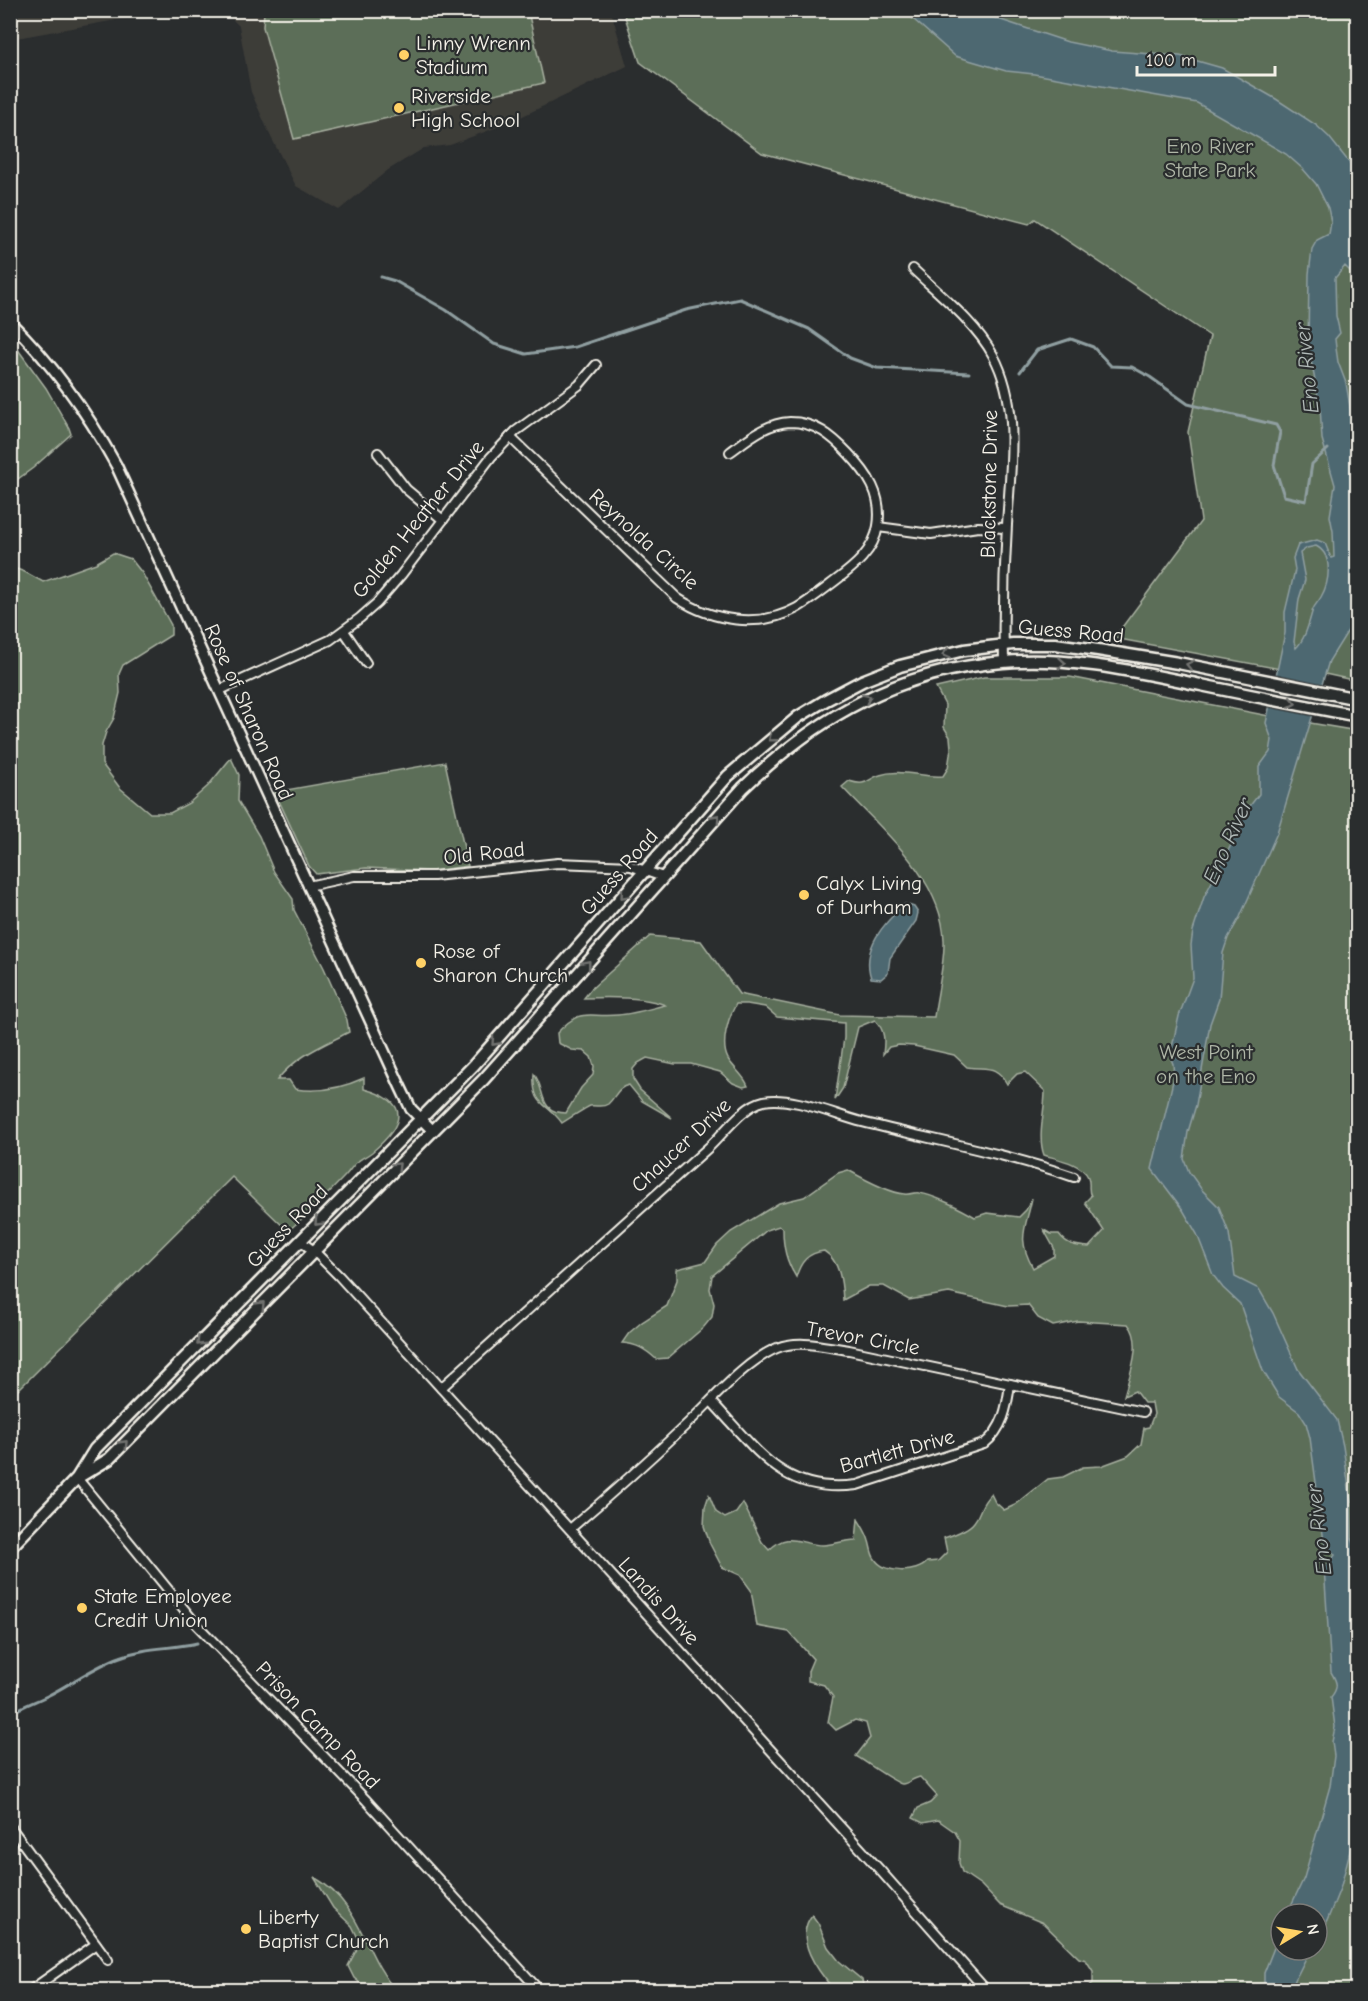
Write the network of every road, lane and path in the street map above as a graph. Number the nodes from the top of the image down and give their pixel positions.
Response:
1 (913, 269) dead end
2 (10, 322) edge
3 (596, 364) dead end
4 (510, 437) junction
5 (730, 452) dead end
6 (378, 453) dead end
7 (443, 520) junction
8 (878, 527) junction
9 (1006, 528) junction
10 (344, 630) junction
11 (1003, 645) junction
12 (1004, 662) junction
13 (366, 663) dead end
14 (220, 690) junction
15 (1358, 699) edge
16 (1358, 716) edge
17 (645, 871) junction
18 (663, 877) junction
19 (308, 886) junction
20 (421, 1119) junction
21 (432, 1130) junction
22 (1074, 1177) dead end
23 (300, 1241) junction
24 (314, 1251) junction
25 (1010, 1384) junction
26 (441, 1388) junction
27 (711, 1401) junction
28 (1143, 1412) dead end
29 (77, 1478) junction
30 (570, 1529) junction
31 (10, 1548) edge
32 (10, 1826) edge
33 (96, 1944) junction
34 (108, 1960) dead end
35 (31, 1990) edge
36 (539, 1990) edge
37 (986, 1990) edge

1 - 9 street, Blackstone Drive
2 - 14 street, Rose of Sharon Road
3 - 4 street, Golden Heather Drive
4 - 7 street, Golden Heather Drive
4 - 8 street, Reynolda Circle
5 - 8 street, Reynolda Circle
6 - 7 street
7 - 10 street, Golden Heather Drive
8 - 9 street
9 - 11 street, Blackstone Drive
10 - 13 street
10 - 14 street, Golden Heather Drive
11 - 12 street, Blackstone Drive
15 -> 11 main road, Guess Road
11 -> 17 main road, Guess Road
12 -> 16 main road, Guess Road
18 -> 12 main road, Guess Road
14 - 19 street, Rose of Sharon Road
17 - 18 street, Old Road
17 - 19 street, Old Road
17 -> 20 main road, Guess Road
21 -> 18 main road, Guess Road
19 - 20 street, Rose of Sharon Road
20 - 21 street, Rose of Sharon Road
20 -> 23 main road, Guess Road
24 -> 21 main road, Guess Road
22 - 26 street, Chaucer Drive
23 - 24 street, Landis Drive
23 -> 29 main road, Guess Road
24 - 26 street, Landis Drive
29 -> 24 main road, Guess Road
25 - 27 street, Trevor Circle
25 - 27 street, Bartlett Drive
25 - 28 street, Trevor Circle
26 - 30 street, Landis Drive
27 - 30 street, Trevor Circle
29 - 31 main road, Guess Road
29 - 36 street, Prison Camp Road
30 - 37 street, Landis Drive
32 - 33 street
33 - 34 street
33 - 35 street

